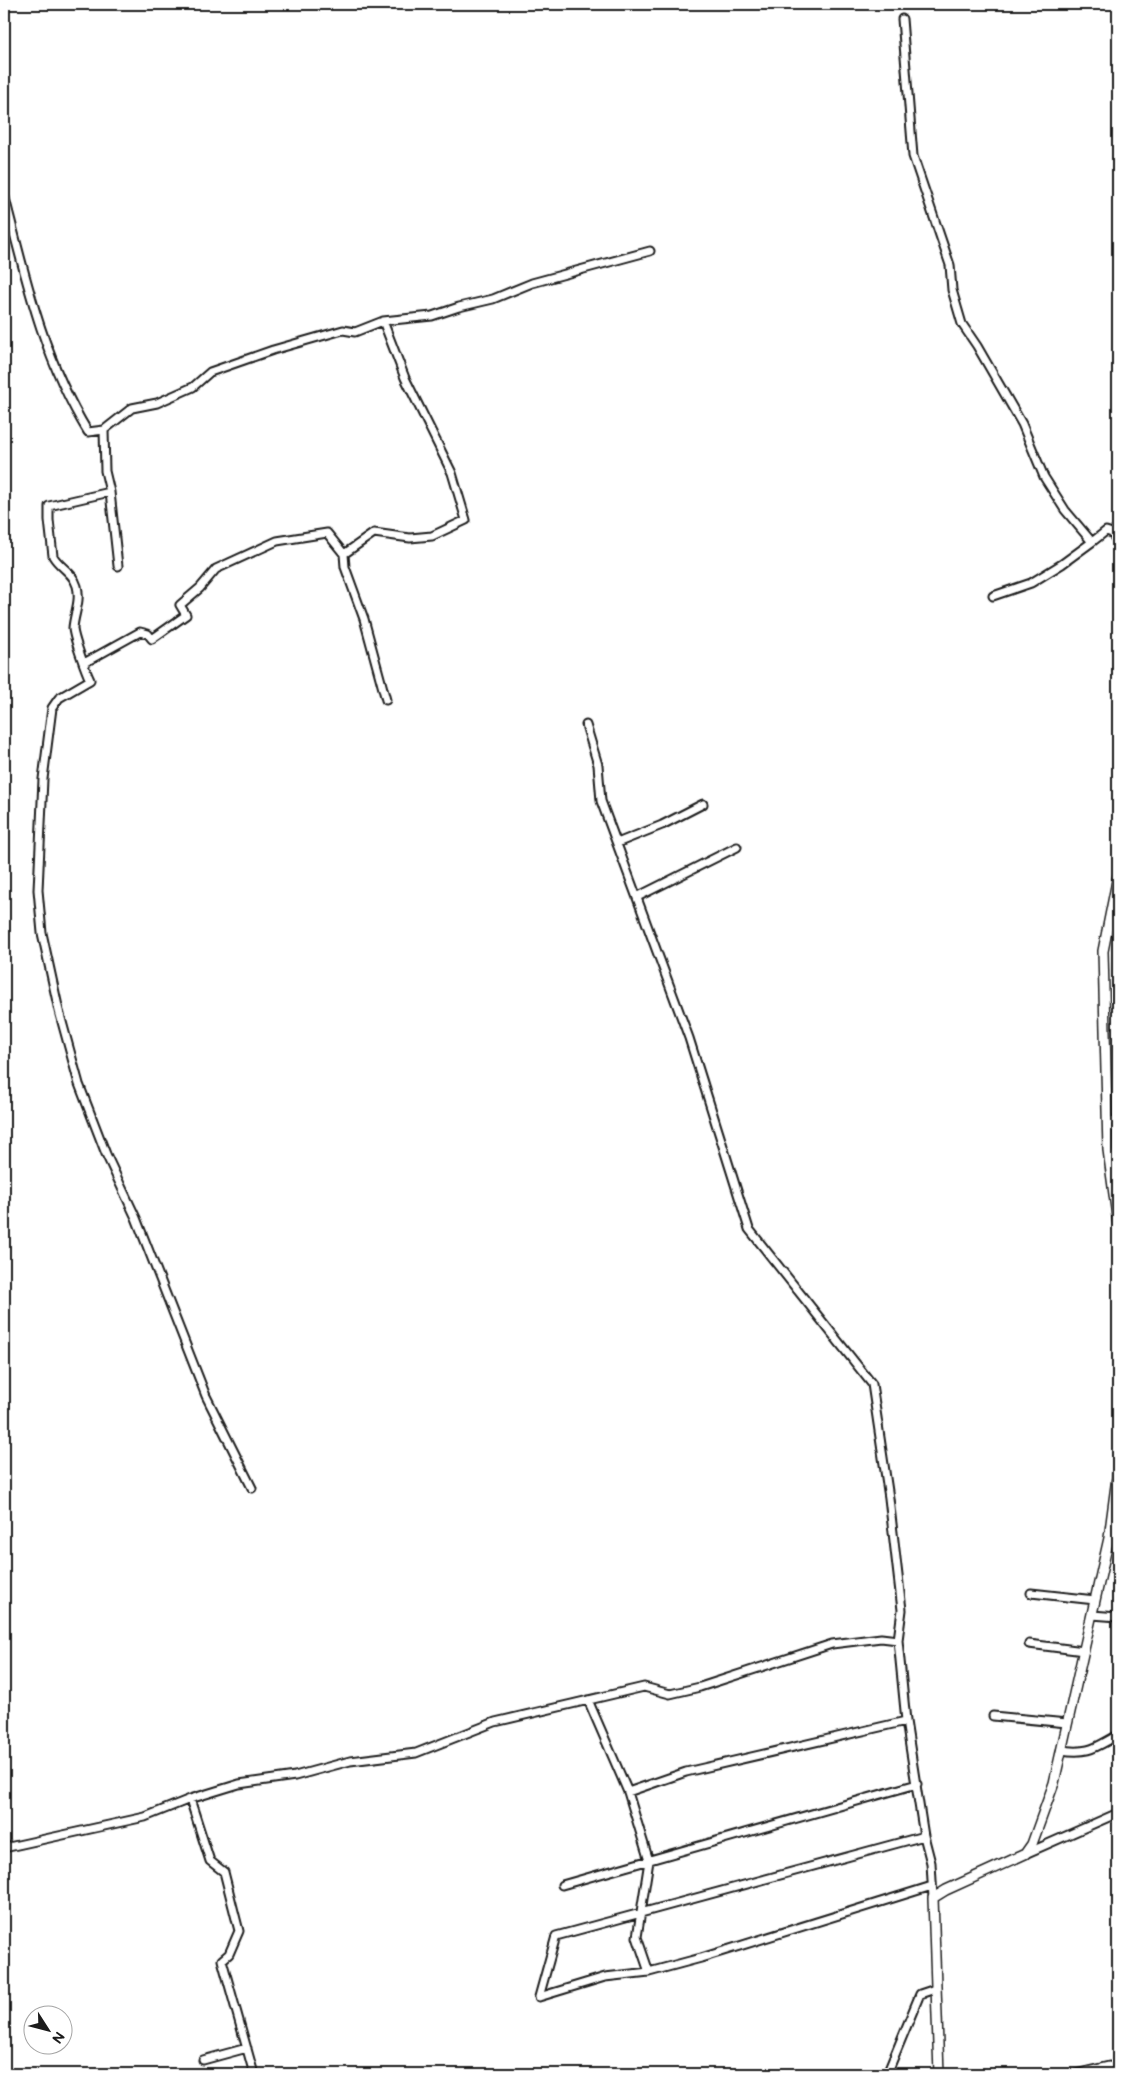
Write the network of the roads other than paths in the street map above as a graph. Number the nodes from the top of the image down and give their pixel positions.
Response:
1 (902, 19) dead end
2 (4, 194) edge
3 (650, 250) dead end
4 (383, 321) junction
5 (104, 430) junction
6 (110, 492) junction
7 (1092, 542) junction
8 (1118, 542) edge
9 (344, 554) junction
10 (118, 566) dead end
11 (993, 596) dead end
12 (84, 663) junction
13 (386, 700) dead end
14 (586, 725) dead end
15 (703, 804) dead end
16 (617, 843) junction
17 (737, 847) dead end
18 (1118, 876) edge
19 (637, 897) junction
20 (1118, 1119) edge
21 (1108, 1122) junction
22 (1118, 1224) edge
23 (1118, 1470) edge
24 (252, 1488) dead end
25 (1031, 1593) dead end
26 (1095, 1600) junction
27 (1092, 1615) junction
28 (1118, 1617) edge
29 (898, 1640) junction
30 (1030, 1644) dead end
31 (1084, 1651) junction
32 (588, 1700) junction
33 (993, 1716) dead end
34 (906, 1721) junction
35 (1068, 1723) junction
36 (1118, 1735) edge
37 (1061, 1750) junction
38 (917, 1784) junction
39 (628, 1792) junction
40 (190, 1799) junction
41 (1118, 1813) edge
42 (924, 1836) junction
43 (4, 1848) edge
44 (1025, 1854) junction
45 (649, 1861) junction
46 (562, 1885) dead end
47 (932, 1886) junction
48 (933, 1898) junction
49 (641, 1912) junction
50 (648, 1972) junction
51 (935, 1989) junction
52 (247, 2048) junction
53 (203, 2060) dead end
54 (254, 2074) edge
55 (887, 2074) edge
56 (939, 2074) edge
57 (1075, 2074) edge
58 (1111, 2074) edge

1 - 7 street
2 - 5 street
3 - 4 street
4 - 5 street
4 - 9 street
5 - 6 street
6 - 10 street
6 - 12 street
7 - 8 street
7 - 11 street
9 - 12 street
9 - 13 street
12 - 24 street
14 - 16 street
15 - 16 street
16 - 19 street
17 - 19 street
18 - 21 street
19 - 29 street
20 - 21 street
21 - 22 street
23 - 26 street
25 - 26 street
26 - 27 street
27 - 28 street
27 - 31 street
29 - 32 street
29 - 34 street
30 - 31 street
31 - 35 street
32 - 39 street
32 - 40 street
33 - 35 street
34 - 38 street
34 - 39 street
35 - 37 street
36 - 37 street
37 - 44 street
38 - 42 street
38 - 45 street
39 - 45 street
40 - 43 street
40 - 52 street
41 - 44 street
42 - 47 street
42 - 49 street
44 - 48 street
45 - 46 street
45 - 49 street
47 - 48 street
47 - 50 street
48 - 51 street
49 - 50 street
49 - 50 street
51 - 55 street
51 - 56 street
52 - 53 street
52 - 54 street
57 - 58 street

